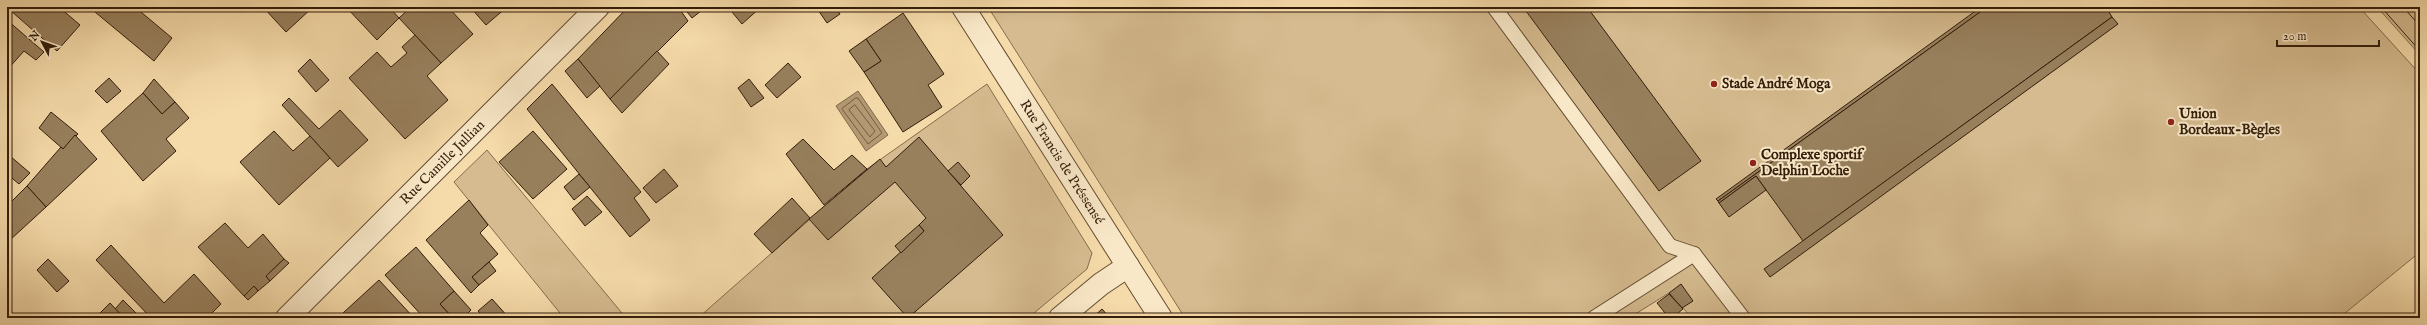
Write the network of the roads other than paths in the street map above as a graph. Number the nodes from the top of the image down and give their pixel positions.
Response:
1 (598, 7) edge
2 (963, 7) edge
3 (1494, 7) edge
4 (1694, 254) junction
5 (1128, 266) junction
6 (288, 318) edge
7 (1060, 318) edge
8 (1160, 318) edge
9 (1594, 318) edge
10 (1743, 318) edge

1 - 6 street, Rue Camille Jullian
2 - 5 street, Rue Francis de Préssensé
3 - 4 lane
4 - 9 lane
4 - 10 lane
5 - 7 street
5 - 8 street, Rue Francis de Préssensé

